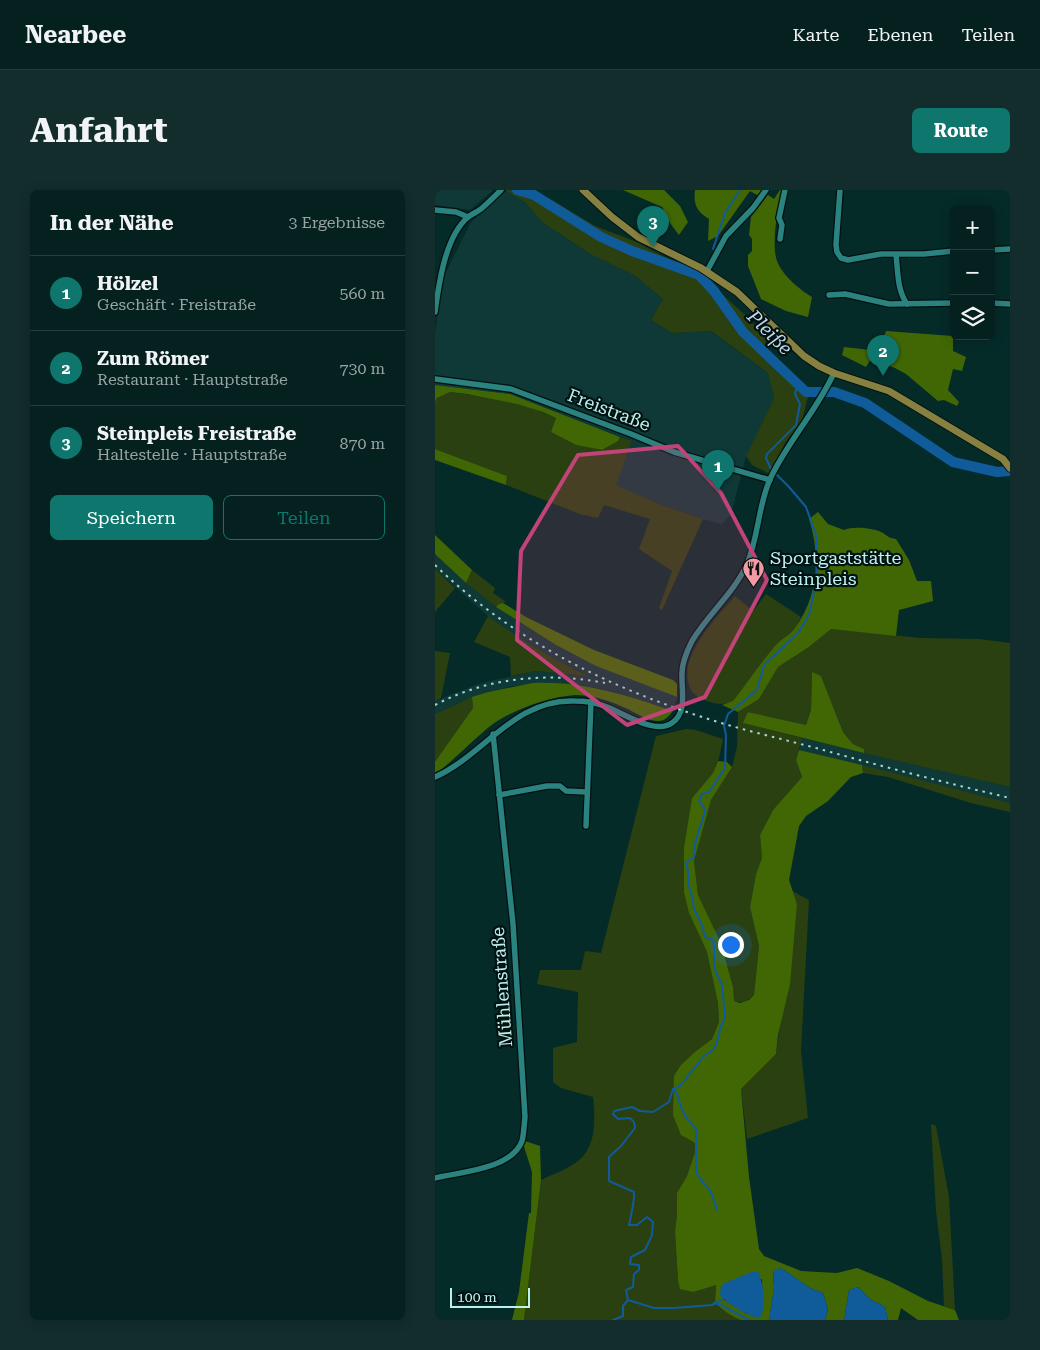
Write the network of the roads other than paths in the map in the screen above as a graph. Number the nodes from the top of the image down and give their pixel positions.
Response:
1 (583, 190) edge
2 (766, 190) edge
3 (785, 190) edge
4 (840, 190) edge
5 (501, 191) edge
6 (435, 210) edge
7 (468, 217) junction
8 (780, 239) dead end
9 (1010, 248) edge
10 (995, 250) edge
11 (950, 251) edge
12 (896, 255) junction
13 (707, 271) junction
14 (437, 280) edge
15 (829, 295) dead end
16 (950, 303) edge
17 (995, 303) edge
18 (907, 304) junction
19 (1010, 304) edge
20 (435, 312) edge
21 (834, 373) junction
22 (435, 379) edge
23 (1009, 466) edge
24 (771, 478) junction
25 (591, 702) junction
26 (493, 734) junction
27 (435, 777) edge
28 (586, 792) junction
29 (499, 795) junction
30 (586, 826) dead end
31 (435, 1178) edge

1 - 13 main road
2 - 13 street
3 - 8 street
4 - 12 street
5 - 7 street
6 - 7 street
7 - 14 street
9 - 10 street
11 - 12 street
12 - 18 street
13 - 21 main road
14 - 20 street
15 - 18 street
16 - 18 street
17 - 19 street
21 - 23 main road
21 - 24 street
22 - 24 street, Freistraße
24 - 25 street
25 - 26 street
25 - 28 street
26 - 27 street
26 - 29 street, Mühlenstraße
28 - 29 street
28 - 30 street
29 - 31 street, Mühlenstraße

